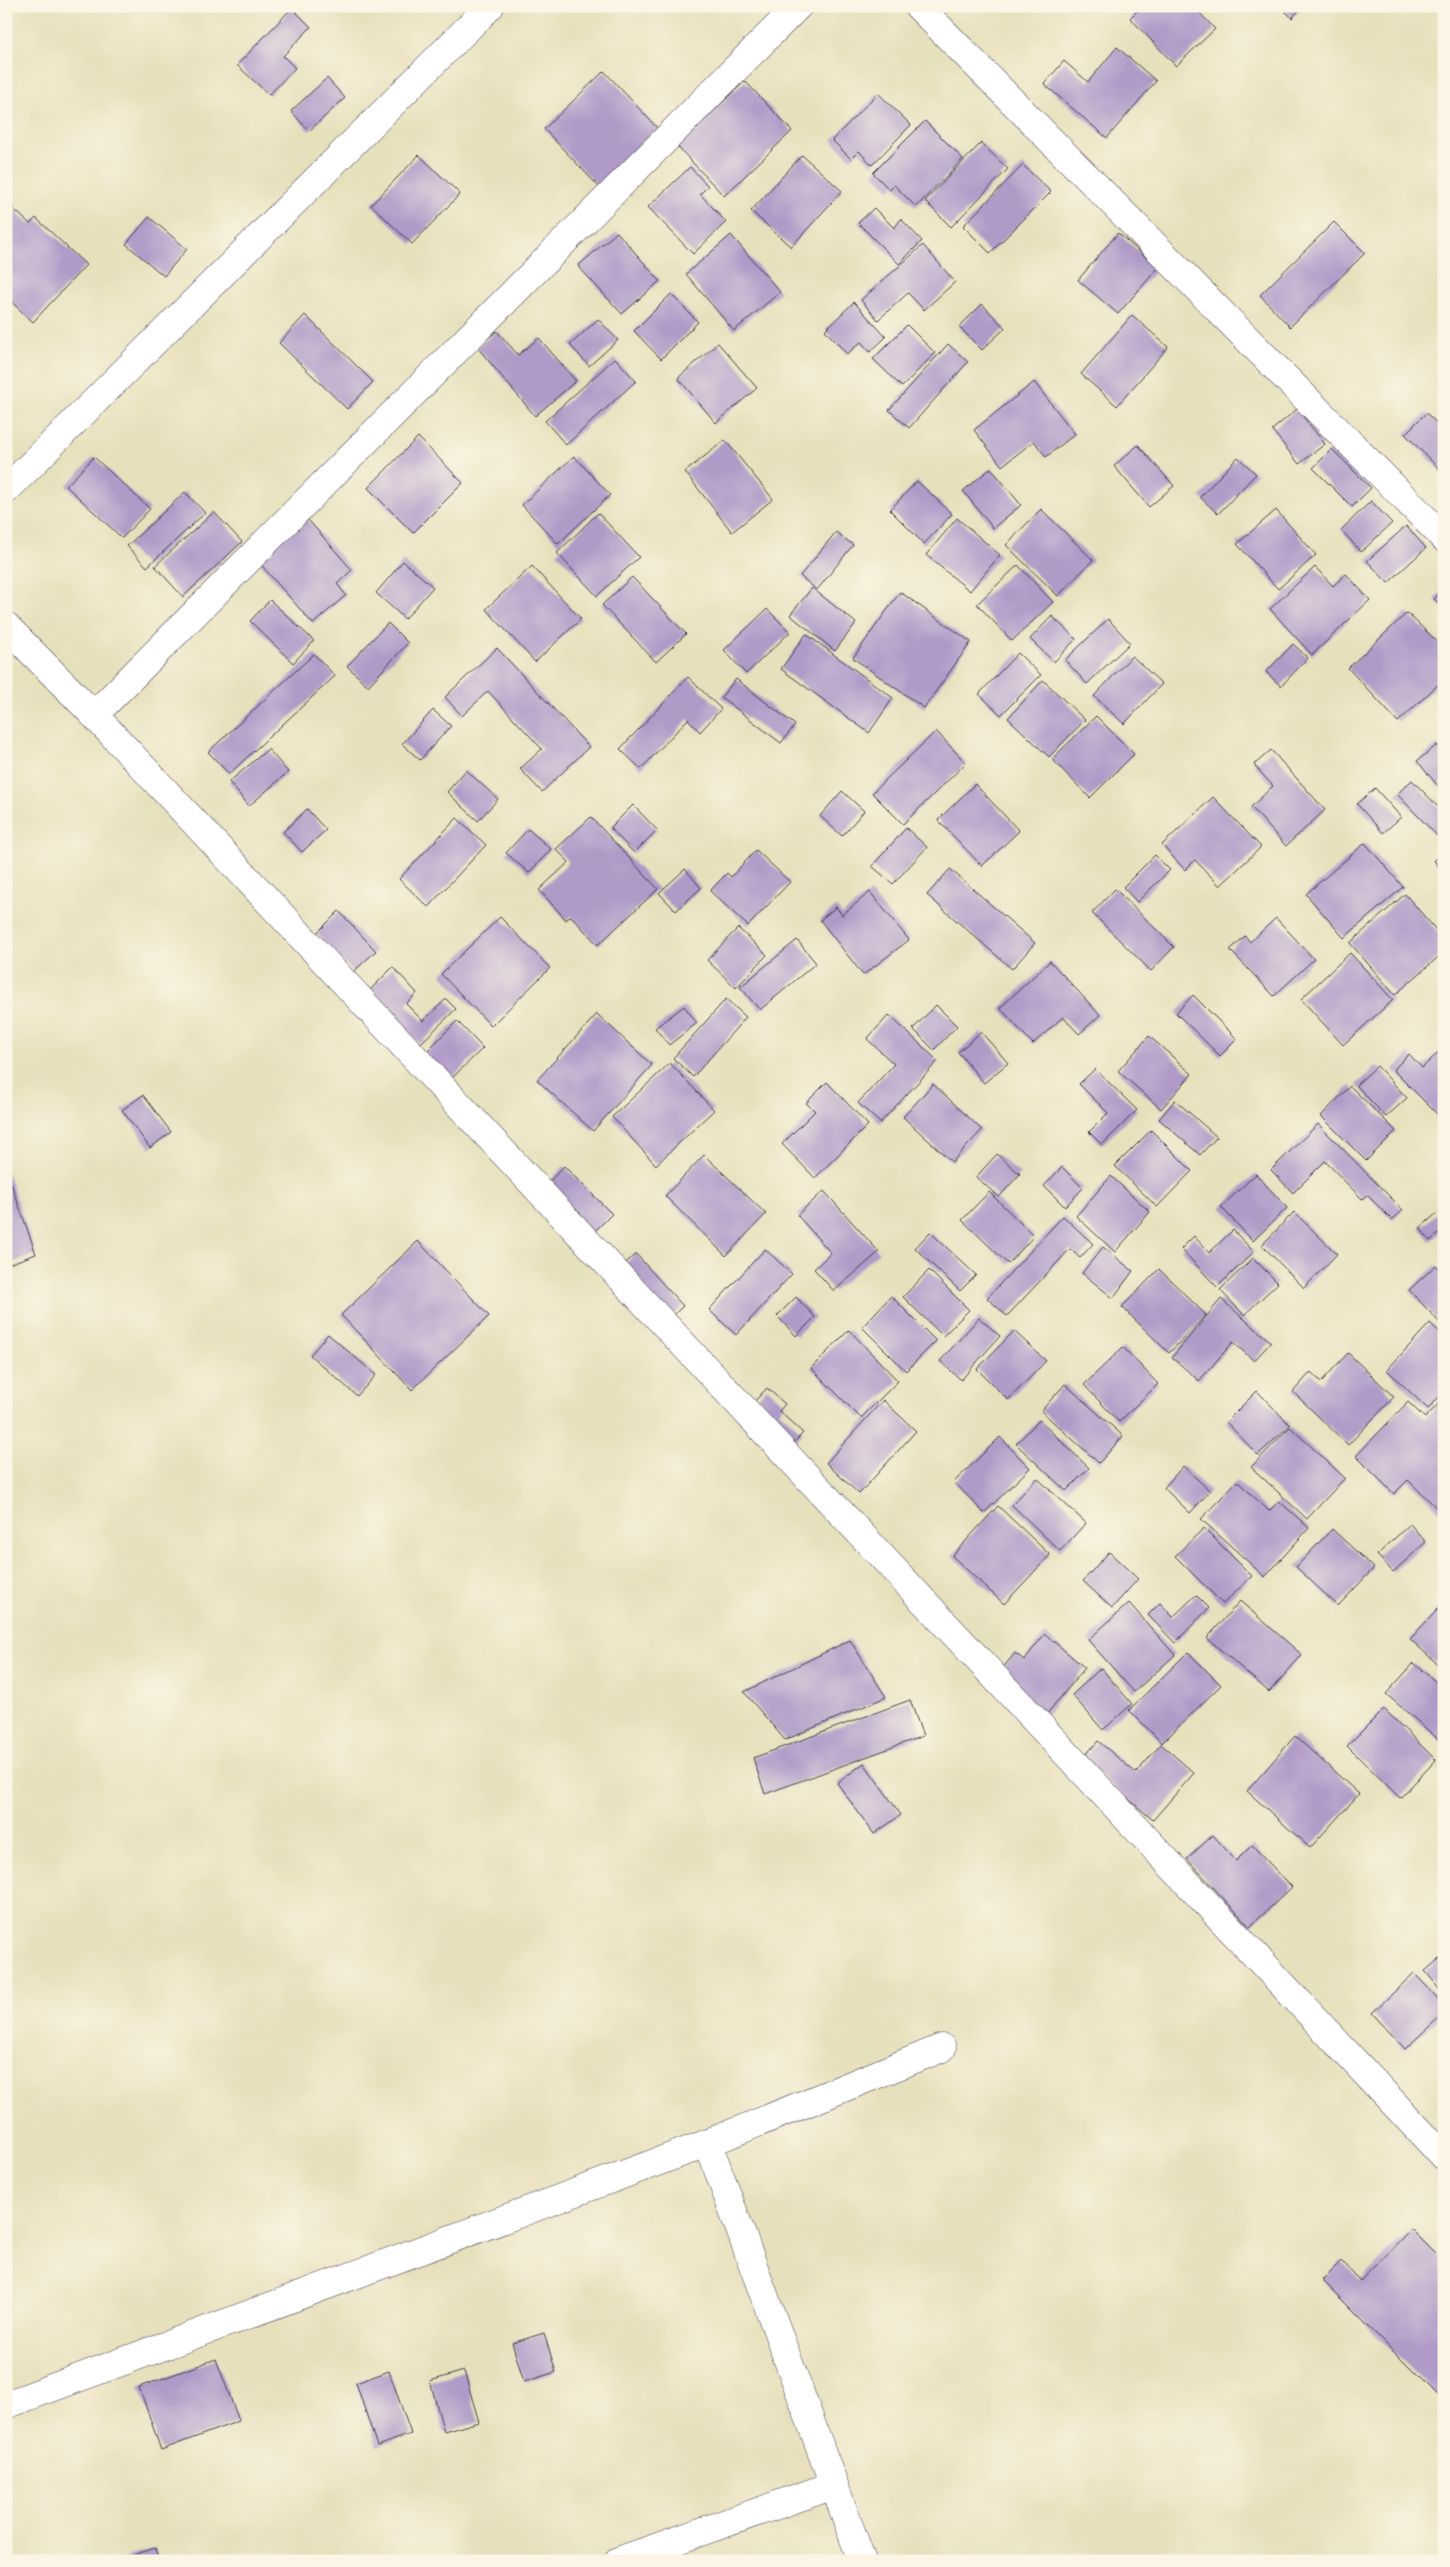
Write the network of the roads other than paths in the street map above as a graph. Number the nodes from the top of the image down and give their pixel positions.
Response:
1 (490, 6) edge
2 (798, 6) edge
3 (918, 6) edge
4 (6, 490) edge
5 (1444, 538) edge
6 (6, 626) edge
7 (94, 715) junction
8 (942, 2048) dead end
9 (708, 2143) junction
10 (1444, 2157) edge
11 (6, 2405) edge
12 (834, 2485) junction
13 (618, 2561) edge
14 (862, 2561) edge

1 - 4 street
2 - 7 street
3 - 5 street
6 - 7 street
7 - 10 street
8 - 9 street
9 - 11 street
9 - 12 street
12 - 13 street
12 - 14 street

